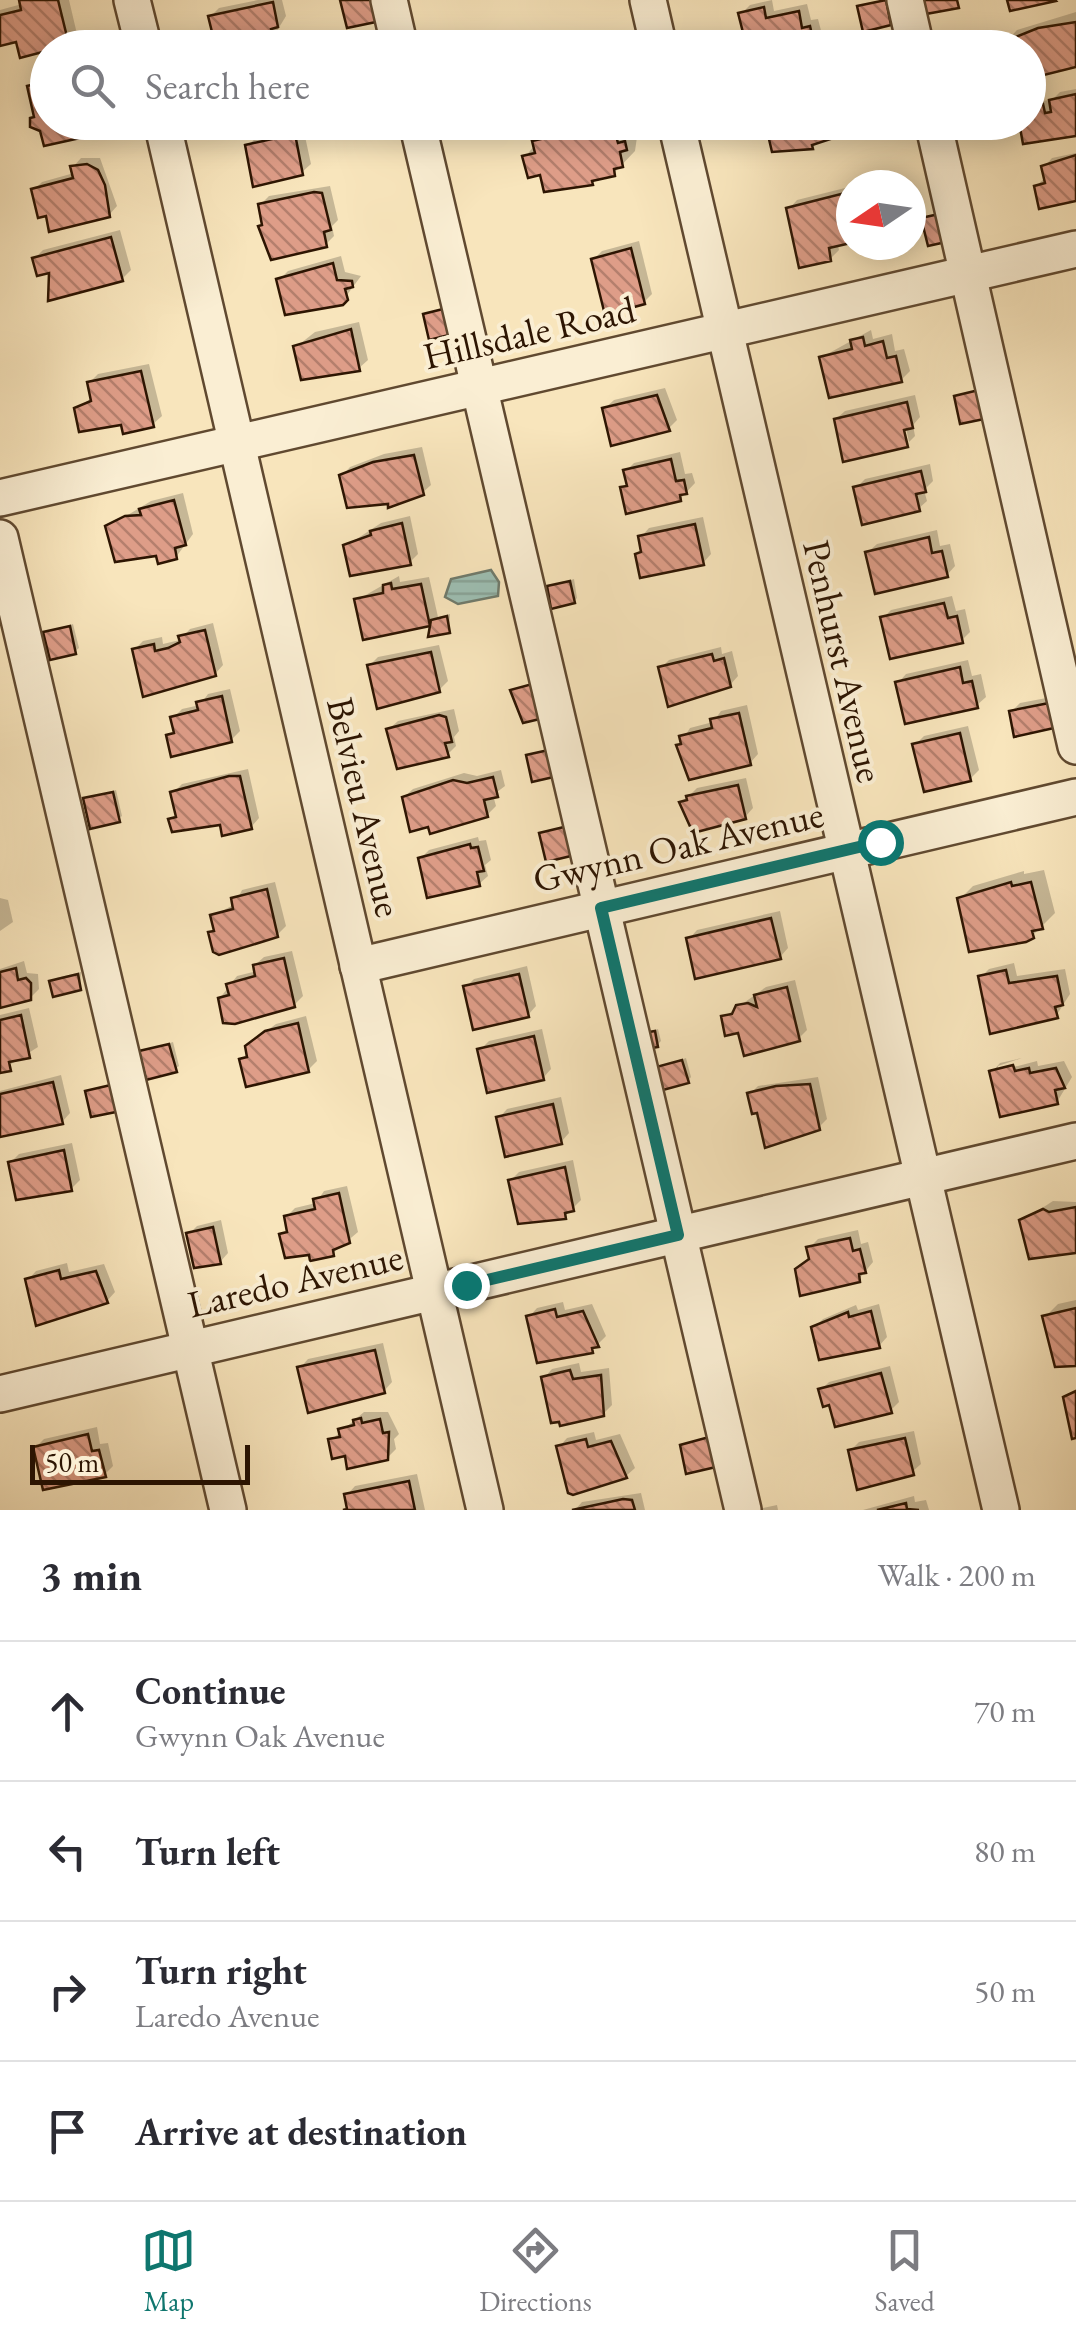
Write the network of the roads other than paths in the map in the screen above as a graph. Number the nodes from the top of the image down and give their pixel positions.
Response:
1 (132, 0) edge
2 (389, 0) edge
3 (648, 0) edge
4 (905, 0) edge
5 (140, 30) edge
6 (396, 30) edge
7 (655, 30) edge
8 (912, 30) edge
9 (166, 140) edge
10 (421, 140) edge
11 (680, 140) edge
12 (938, 140) edge
13 (1076, 248) edge
14 (968, 274) junction
15 (725, 330) junction
16 (478, 387) junction
17 (238, 444) junction
18 (0, 498) edge
19 (0, 538) edge
20 (1076, 746) edge
21 (1076, 797) edge
22 (844, 850) junction
23 (601, 908) junction
24 (358, 966) junction
25 (1076, 1141) edge
26 (923, 1180) junction
27 (678, 1235) junction
28 (436, 1292) junction
29 (191, 1346) junction
30 (0, 1394) edge
31 (228, 1510) edge
32 (486, 1510) edge
33 (743, 1510) edge
34 (1001, 1510) edge

1 - 5 street
2 - 6 street
3 - 7 street
4 - 8 street
9 - 17 street, Belvieu Avenue
10 - 16 street
11 - 15 street, Penhurst Avenue
12 - 14 street
13 - 14 street, Hillsdale Road
14 - 15 street, Hillsdale Road
14 - 20 street
15 - 16 street, Hillsdale Road
15 - 22 street, Penhurst Avenue
16 - 17 street, Hillsdale Road
16 - 23 street
17 - 18 street, Hillsdale Road
17 - 24 street, Belvieu Avenue
19 - 29 street
21 - 22 street, Gwynn Oak Avenue
22 - 23 street, Gwynn Oak Avenue
22 - 26 street, Penhurst Avenue
23 - 24 street, Gwynn Oak Avenue
23 - 27 street
24 - 28 street, Belvieu Avenue
25 - 26 street, Laredo Avenue
26 - 27 street, Laredo Avenue
26 - 34 street, Penhurst Avenue
27 - 28 street, Laredo Avenue
27 - 33 street
28 - 29 street, Laredo Avenue
28 - 32 street, Belvieu Avenue
29 - 30 street, Laredo Avenue
29 - 31 street

